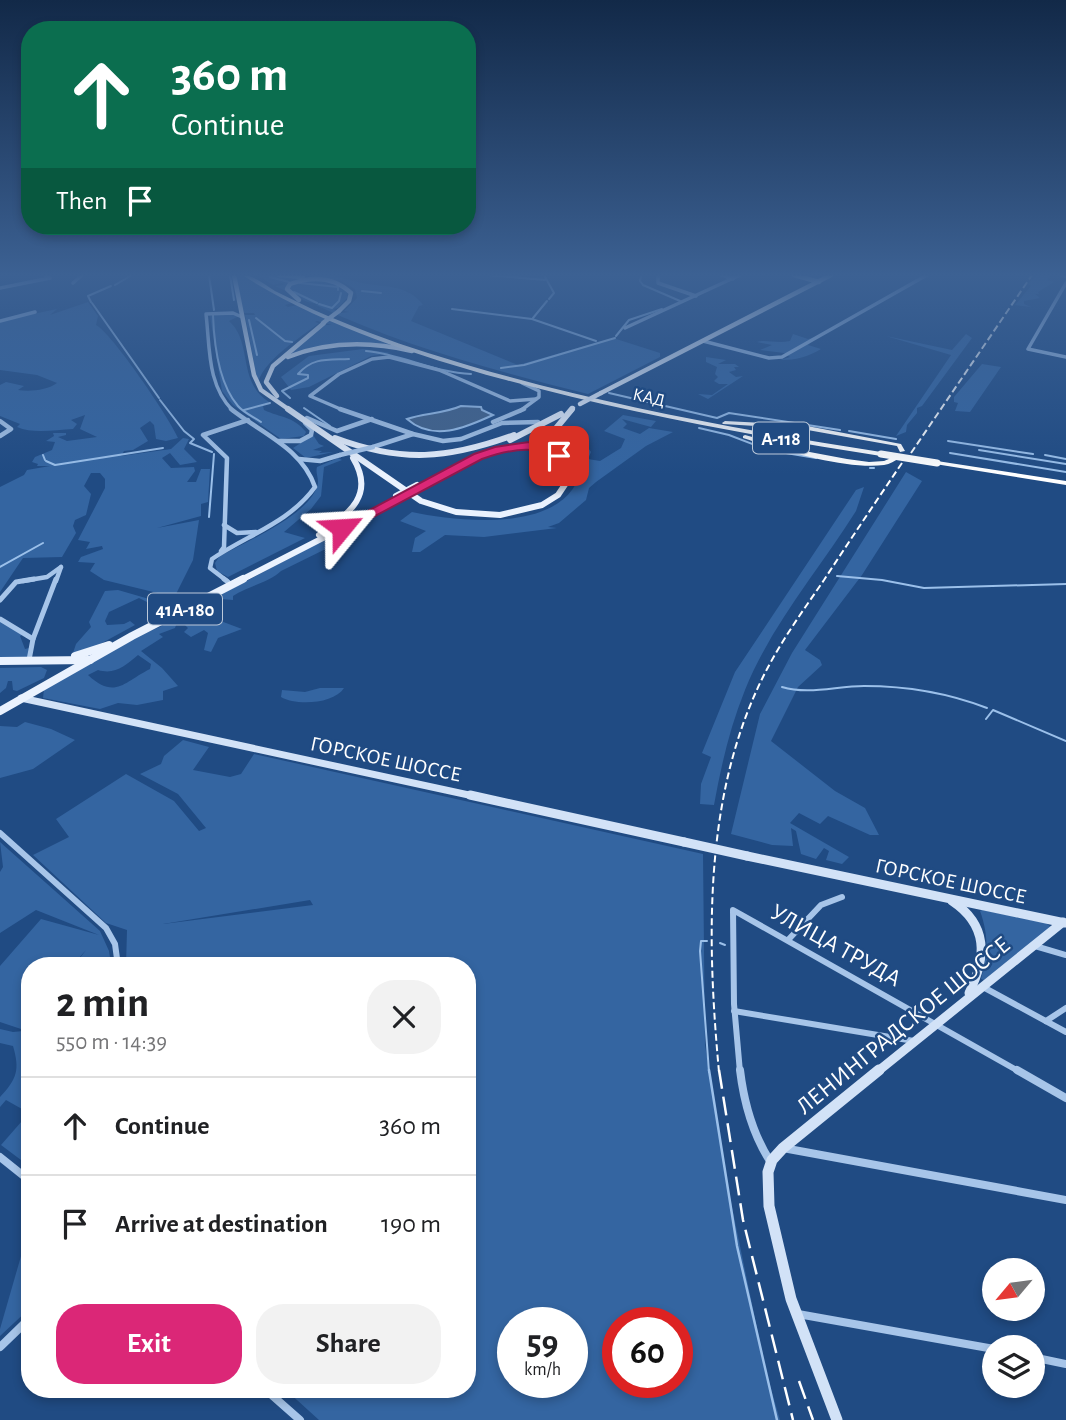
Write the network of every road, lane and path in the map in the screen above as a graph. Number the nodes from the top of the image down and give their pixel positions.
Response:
1 (210, 341) edge
2 (247, 341) edge
3 (300, 341) edge
4 (302, 341) edge
5 (391, 341) edge
6 (403, 341) edge
7 (699, 341) edge
8 (703, 341) joint
9 (813, 341) edge
10 (1033, 341) edge
11 (427, 355) junction
12 (1066, 357) edge
13 (273, 366) junction
14 (519, 382) junction
15 (599, 392) junction
16 (267, 394) junction
17 (536, 399) junction
18 (576, 405) junction
19 (305, 419) junction
20 (372, 419) junction
21 (686, 419) junction
22 (248, 420) junction
23 (538, 422) junction
24 (1, 423) edge
25 (413, 435) junction
26 (514, 435) junction
27 (0, 436) edge
28 (335, 438) junction
29 (275, 440) junction
30 (443, 441) junction
31 (347, 450) junction
32 (902, 451) dead end
33 (297, 457) junction
34 (478, 457) junction
35 (896, 458) dead end
36 (320, 461) junction
37 (310, 471) junction
38 (1066, 481) edge
39 (419, 486) junction
40 (397, 497) junction
41 (224, 525) junction
42 (262, 530) junction
43 (315, 537) junction
44 (221, 552) junction
45 (228, 582) junction
46 (0, 600) edge
47 (0, 620) edge
48 (33, 639) junction
49 (109, 645) junction
50 (57, 659) junction
51 (86, 659) junction
52 (29, 660) junction
53 (0, 662) edge
54 (46, 662) junction
55 (54, 676) junction
56 (45, 686) junction
57 (19, 699) junction
58 (45, 703) junction
59 (0, 709) edge
60 (81, 711) junction
61 (0, 833) edge
62 (942, 896) junction
63 (842, 897) dead end
64 (985, 906) junction
65 (975, 919) junction
66 (1065, 923) edge
67 (788, 940) junction
68 (1035, 946) junction
69 (1066, 955) edge
70 (117, 957) edge
71 (982, 986) junction
72 (965, 1000) junction
73 (1066, 1008) edge
74 (734, 1012) junction
75 (1046, 1021) junction
76 (936, 1024) junction
77 (1066, 1032) edge
78 (915, 1041) junction
79 (1066, 1098) edge
80 (783, 1148) junction
81 (0, 1157) edge
82 (771, 1162) junction
83 (21, 1174) edge
84 (1066, 1200) edge
85 (795, 1314) junction
86 (21, 1327) edge
87 (0, 1347) edge
88 (982, 1347) edge
89 (1045, 1360) edge
90 (1066, 1364) edge
91 (275, 1398) edge
92 (300, 1420) edge
93 (837, 1420) edge

1 - 22 street
2 - 16 main road
3 - 16 main road
4 - 13 main road
5 - 11 highway, КАД / А-118
6 - 21 highway, КАД / А-118
7 - 15 main road, 41А-180
8 - 9 street
8 - 15 main road, 41А-180
10 - 12 street
11 - 13 main road
11 - 14 highway, КАД / А-118
13 - 19 main road
14 - 17 street
14 - 21 highway, КАД / А-118
15 - 18 main road, 41А-180, bridge
16 - 19 main road
17 - 20 street
17 - 30 street
18 - 23 main road, 41А-180
18 - 31 main road
18 - 34 main road, 41А-180
19 - 20 street
19 - 28 main road
19 - 29 street
19 - 31 main road
20 - 25 street
21 - 32 highway
21 - 35 highway
21 - 38 highway, КАД / А-118, bridge
22 - 29 street
22 - 41 street
23 - 26 main road, 41А-180
23 - 30 street
24 - 27 street
25 - 30 street
25 - 36 street, bridge
26 - 28 main road
26 - 39 main road, 41А-180
28 - 34 main road
29 - 33 street
31 - 43 main road
33 - 36 street
33 - 37 street
34 - 39 main road, 41А-180
36 - 37 street
37 - 42 street
39 - 40 main road, 41А-180, bridge
40 - 43 main road, 41А-180
40 - 51 main road, 41А-180
41 - 42 street
41 - 44 street
42 - 44 street
43 - 45 main road, 41А-180
44 - 45 street
45 - 49 main road, 41А-180
46 - 48 street
47 - 48 street
48 - 52 street
49 - 50 main road
49 - 51 main road, 41А-180
50 - 51 main road
50 - 52 main road
51 - 54 main road
51 - 55 main road, 41А-180
51 - 56 main road, 41А-180
52 - 53 main road
53 - 54 main road
54 - 55 main road
55 - 57 main road, 41А-180
56 - 57 main road, 41А-180
56 - 58 main road
57 - 58 main road, ГОРСКОЕ ШОССЕ
57 - 59 main road, 41А-180
57 - 60 main road, ГОРСКОЕ ШОССЕ
58 - 60 main road, ГОРСКОЕ ШОССЕ
60 - 62 main road, ГОРСКОЕ ШОССЕ, bridge
61 - 70 street
62 - 64 main road, ГОРСКОЕ ШОССЕ
62 - 65 main road
63 - 67 street
64 - 65 main road
64 - 66 main road, ГОРСКОЕ ШОССЕ
65 - 72 main road
66 - 68 main road, ЛЕНИНГРАДСКОЕ ШОССЕ
67 - 74 street, УЛИЦА ТРУДА
67 - 76 street, УЛИЦА ТРУДА
68 - 69 street
68 - 71 main road, ЛЕНИНГРАДСКОЕ ШОССЕ
71 - 72 main road, ЛЕНИНГРАДСКОЕ ШОССЕ
71 - 75 street
72 - 76 main road, ЛЕНИНГРАДСКОЕ ШОССЕ
73 - 75 street
74 - 78 street
74 - 82 street
75 - 77 street
76 - 78 main road, ЛЕНИНГРАДСКОЕ ШОССЕ
76 - 79 street, УЛИЦА ТРУДА
78 - 80 main road, ЛЕНИНГРАДСКОЕ ШОССЕ
80 - 82 main road, ЛЕНИНГРАДСКОЕ ШОССЕ
80 - 84 street
81 - 83 street
82 - 85 main road
85 - 88 street
85 - 93 main road
86 - 87 street
89 - 90 street
91 - 92 street

